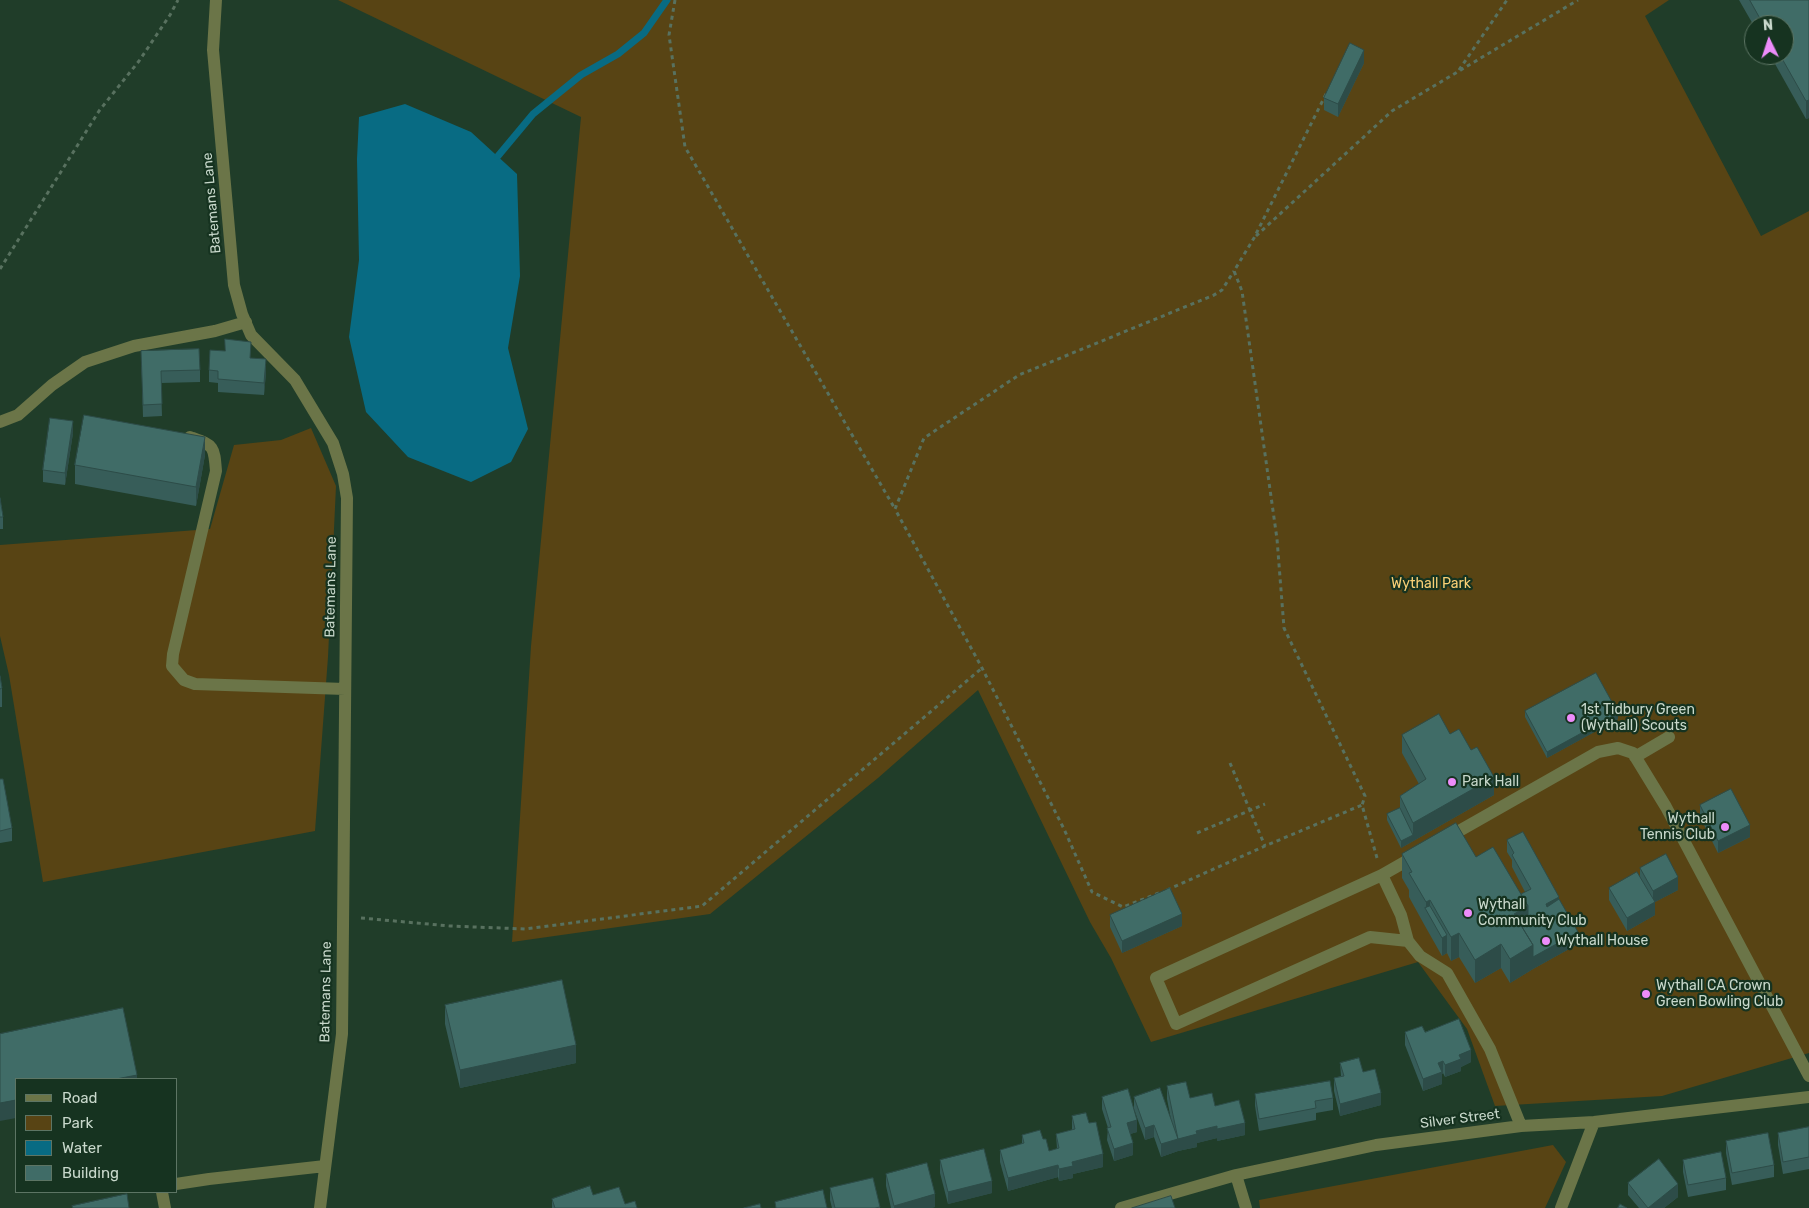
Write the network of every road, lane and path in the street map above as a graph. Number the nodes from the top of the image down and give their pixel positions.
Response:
1 (178, 0) edge
2 (216, 0) edge
3 (675, 0) edge
4 (1507, 0) edge
5 (1578, 0) edge
6 (1458, 72) junction
7 (1327, 93) edge
8 (1254, 238) junction
9 (0, 269) edge
10 (1234, 270) junction
11 (246, 322) junction
12 (0, 422) edge
13 (178, 434) edge
14 (895, 509) junction
15 (982, 668) junction
16 (345, 688) junction
17 (1669, 737) dead end
18 (1635, 757) junction
19 (1230, 763) dead end
20 (1265, 804) dead end
21 (1362, 805) junction
22 (1250, 811) junction
23 (1197, 833) dead end
24 (1265, 846) junction
25 (1382, 875) junction
26 (343, 917) junction
27 (1408, 941) junction
28 (1809, 1076) edge
29 (1809, 1096) edge
30 (1594, 1122) junction
31 (1521, 1126) junction
32 (325, 1166) junction
33 (1236, 1175) junction
34 (178, 1184) edge
35 (162, 1193) edge
36 (165, 1208) edge
37 (320, 1208) edge
38 (1121, 1208) edge
39 (1246, 1208) edge
40 (1561, 1208) edge

1 - 9 path
2 - 11 street, Batemans Lane
3 - 14 path
4 - 6 path
5 - 6 path
6 - 8 path
7 - 8 path
8 - 10 path
10 - 14 path
10 - 21 path
11 - 12 street
11 - 16 street, Batemans Lane
13 - 16 street
14 - 15 path
15 - 24 path
15 - 26 path
16 - 26 street, Batemans Lane
17 - 18 street
18 - 25 street
18 - 28 street
19 - 22 path
20 - 22 path
21 - 24 path
21 - 25 path
22 - 23 path
22 - 24 path
25 - 27 street
25 - 27 street
26 - 32 street, Batemans Lane
27 - 31 street
29 - 30 street, Silver Street
30 - 31 street, Silver Street
30 - 40 street
31 - 33 street, Silver Street
32 - 34 street
32 - 37 street, Batemans Lane
33 - 38 street, Silver Street
33 - 39 street
35 - 36 street

